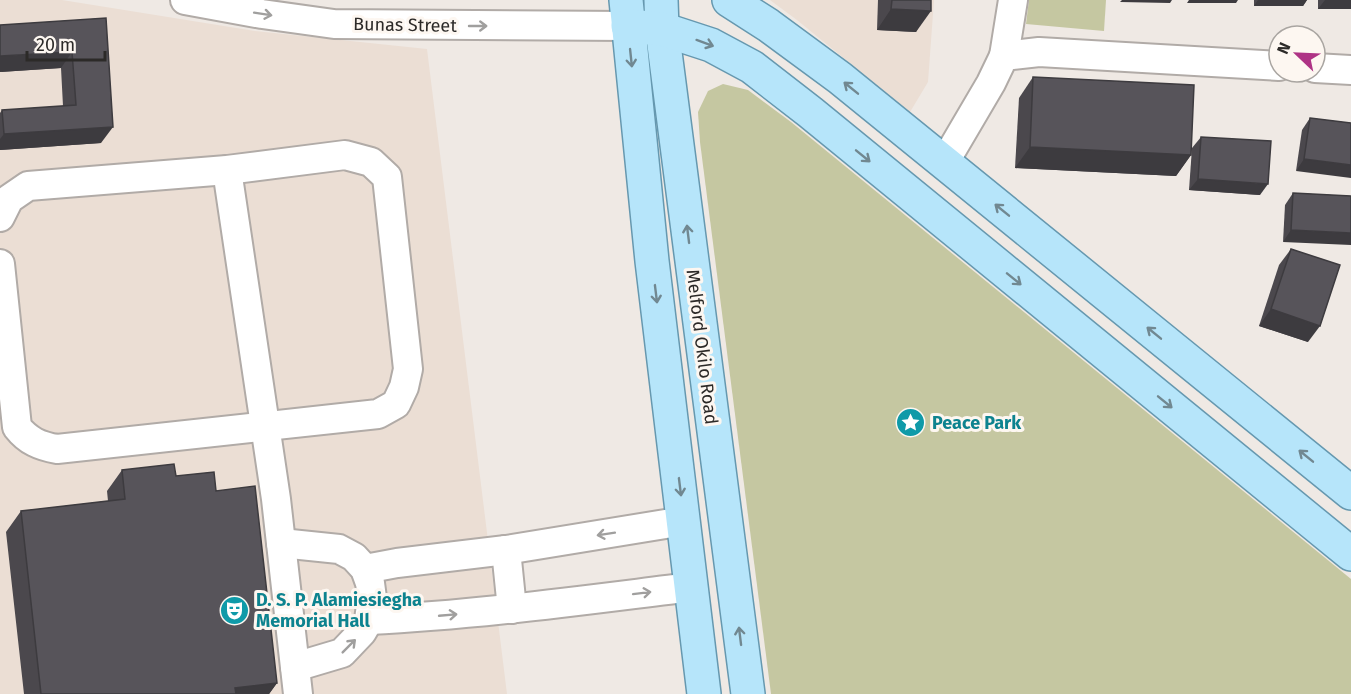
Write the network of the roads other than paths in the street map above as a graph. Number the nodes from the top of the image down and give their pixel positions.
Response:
1 (185, 0) edge
2 (729, 0) edge
3 (1013, 0) edge
4 (627, 13) edge
5 (661, 15) edge
6 (1004, 56) junction
7 (1267, 65) edge
8 (1327, 69) edge
9 (1351, 70) edge
10 (944, 163) junction
11 (227, 170) junction
12 (0, 217) edge
13 (0, 264) edge
14 (266, 427) junction
15 (1351, 493) edge
16 (684, 521) junction
17 (281, 543) junction
18 (506, 550) junction
19 (1351, 554) edge
20 (365, 569) junction
21 (691, 587) junction
22 (512, 609) junction
23 (369, 620) junction
24 (297, 680) edge
25 (704, 694) edge
26 (748, 694) edge

1 -> 4 street, Bunas Street
10 -> 2 main road
3 - 6 street
4 - 5 main road
4 -> 16 main road
5 -> 19 main road
26 -> 5 main road, Melford Okilo Road
6 - 7 street
6 - 10 street
8 - 9 street
15 -> 10 main road
11 - 12 street
11 - 14 street
11 - 14 street
13 - 14 street
14 - 17 street
16 -> 18 street
16 - 21 main road
17 - 20 street
17 - 24 street
18 - 20 street
18 - 22 street
20 - 23 street
22 -> 21 street
21 - 25 main road
23 -> 22 street
24 -> 23 street

